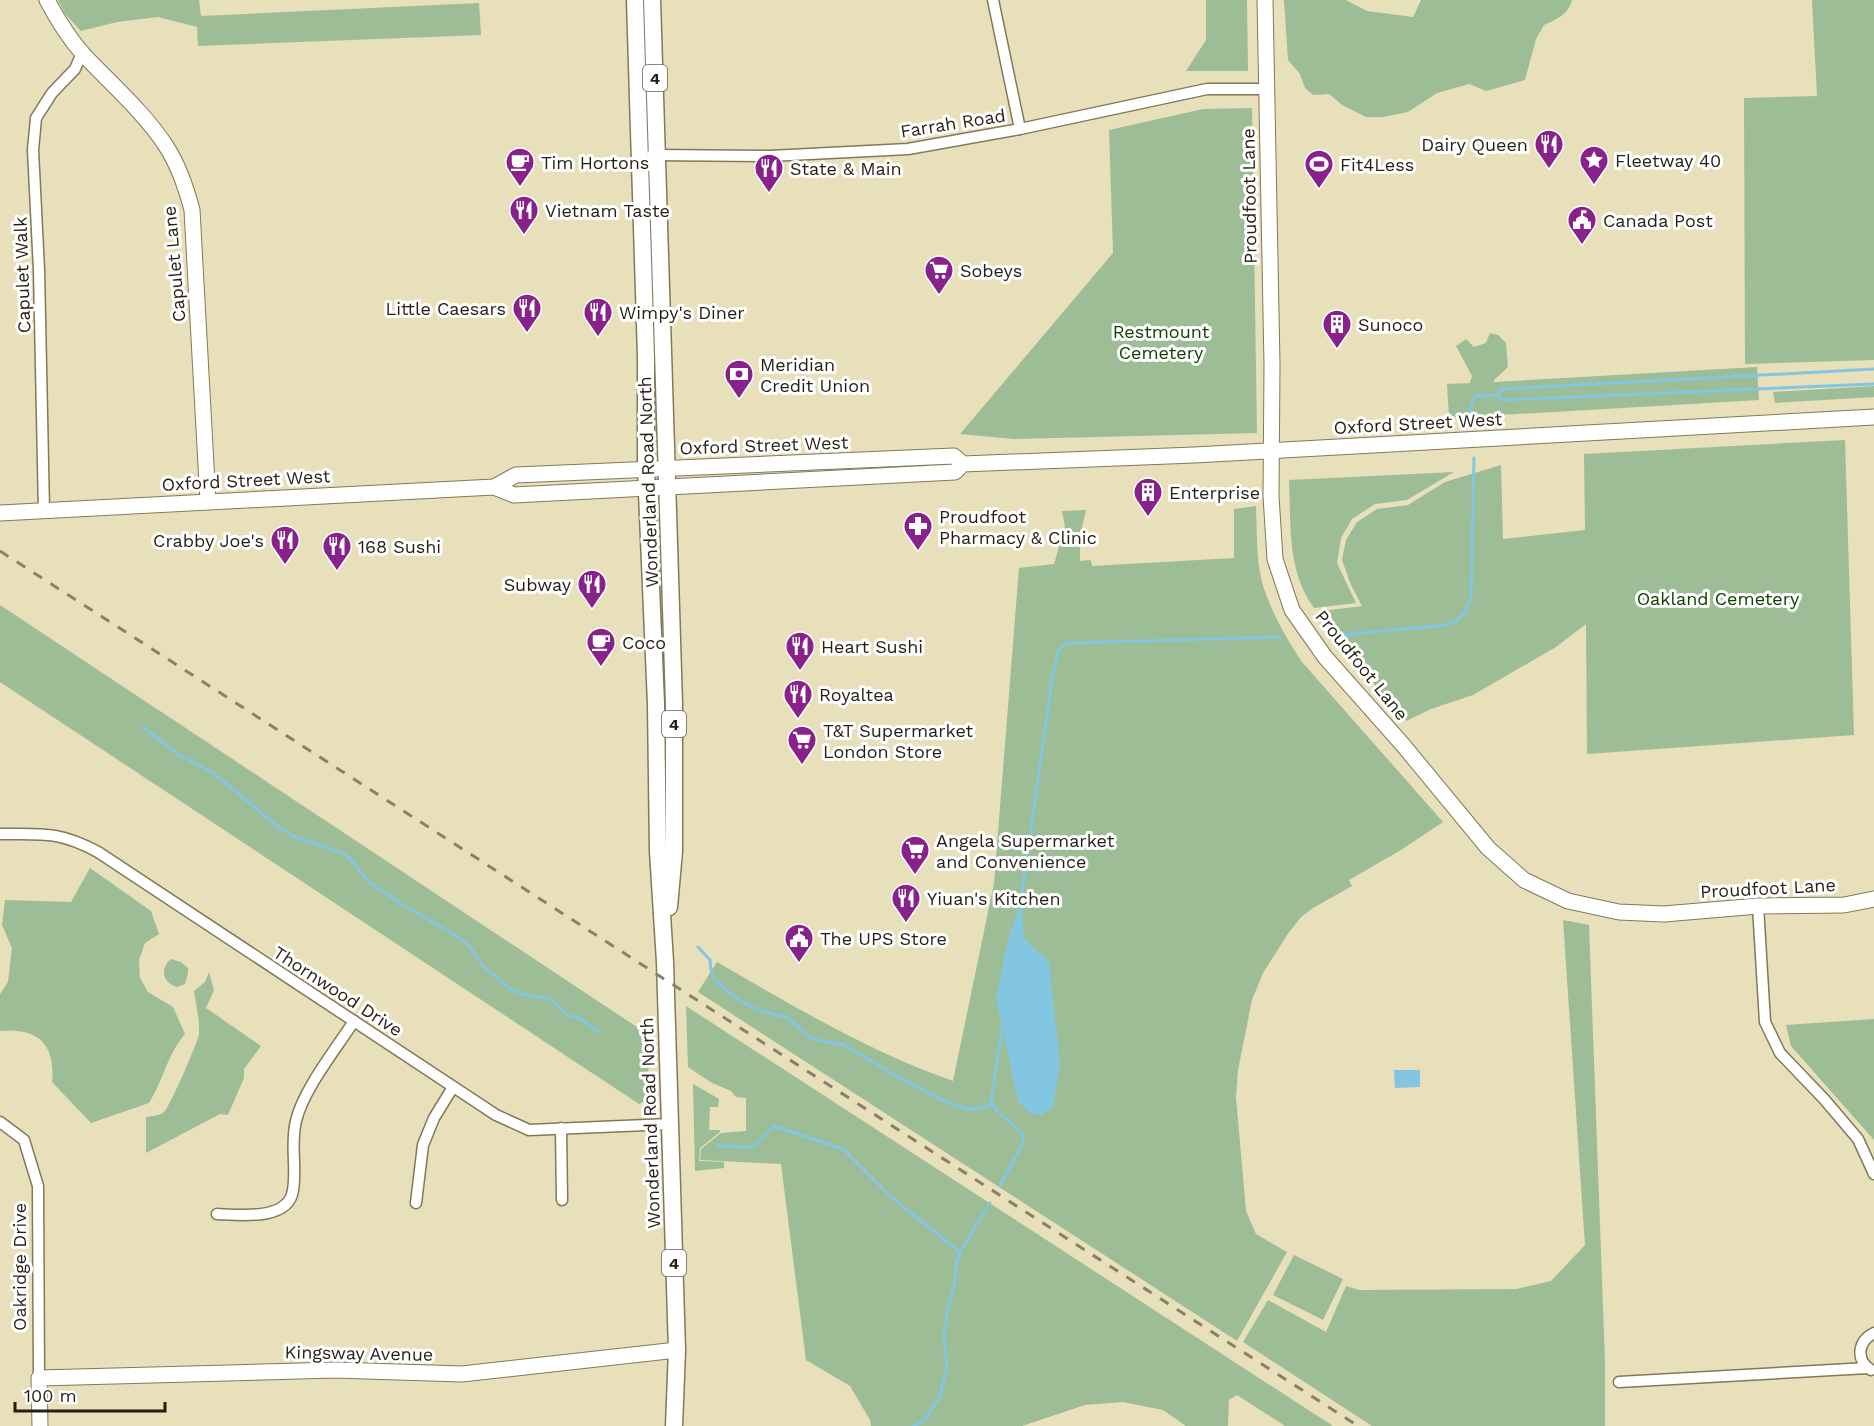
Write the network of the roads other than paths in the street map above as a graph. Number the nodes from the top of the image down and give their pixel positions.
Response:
1 (47, 0) edge
2 (634, 0) edge
3 (652, 0) edge
4 (993, 0) edge
5 (1265, 0) edge
6 (82, 53) junction
7 (1267, 89) junction
8 (1020, 129) junction
9 (640, 155) junction
10 (658, 155) junction
11 (1874, 417) edge
12 (1271, 451) junction
13 (963, 464) junction
14 (666, 468) junction
15 (646, 469) junction
16 (667, 486) junction
17 (494, 487) junction
18 (647, 487) junction
19 (208, 502) junction
20 (44, 511) junction
21 (0, 513) edge
22 (0, 834) edge
23 (1874, 898) edge
24 (1758, 906) junction
25 (665, 962) junction
26 (354, 1021) junction
27 (453, 1087) junction
28 (0, 1122) edge
29 (670, 1124) junction
30 (561, 1128) junction
31 (1874, 1174) edge
32 (562, 1200) dead end
33 (416, 1203) dead end
34 (217, 1214) dead end
35 (1874, 1333) edge
36 (677, 1350) junction
37 (1871, 1370) edge
38 (39, 1378) junction
39 (1619, 1382) dead end
40 (40, 1426) edge
41 (674, 1426) edge

1 - 6 street, Capulet Lane
2 - 9 main road, Wonderland Road North / 4
3 - 10 main road, Wonderland Road North / 4
4 - 8 street
5 - 7 street, Proudfoot Lane
6 - 19 street, Capulet Lane
6 - 20 street, Capulet Walk
7 - 8 street, Farrah Road
7 - 12 street, Proudfoot Lane
8 - 10 street, Farrah Road
9 - 10 street, Farrah Road
9 - 15 main road, Wonderland Road North / 4
10 - 14 main road, Wonderland Road North / 4
11 - 12 street, Oxford Street West
12 - 13 street, Oxford Street West
12 - 24 street, Proudfoot Lane
13 - 14 street, Oxford Street West
13 - 16 street, Oxford Street West
14 - 15 street, Oxford Street West
14 - 16 main road, Wonderland Road North / 4
15 - 17 street, Oxford Street West
15 - 18 main road, Wonderland Road North / 4
16 - 18 street, Oxford Street West
16 - 25 main road, Wonderland Road North / 4
17 - 18 street, Oxford Street West
17 - 19 street, Oxford Street West
18 - 25 main road, Wonderland Road North / 4
19 - 20 street, Oxford Street West
20 - 21 street, Oxford Street West
22 - 26 street, Thornwood Drive
23 - 24 street, Proudfoot Lane
24 - 31 street
25 - 29 main road, Wonderland Road North / 4
26 - 27 street, Thornwood Drive
26 - 34 street
27 - 30 street, Thornwood Drive
27 - 33 street
28 - 38 street, Oakridge Drive
29 - 30 street, Thornwood Drive
29 - 36 main road, Wonderland Road North / 4
30 - 32 street
35 - 37 street
36 - 38 street, Kingsway Avenue
36 - 41 main road, Wonderland Road North / 4
37 - 39 street
38 - 40 street, Oakridge Drive

